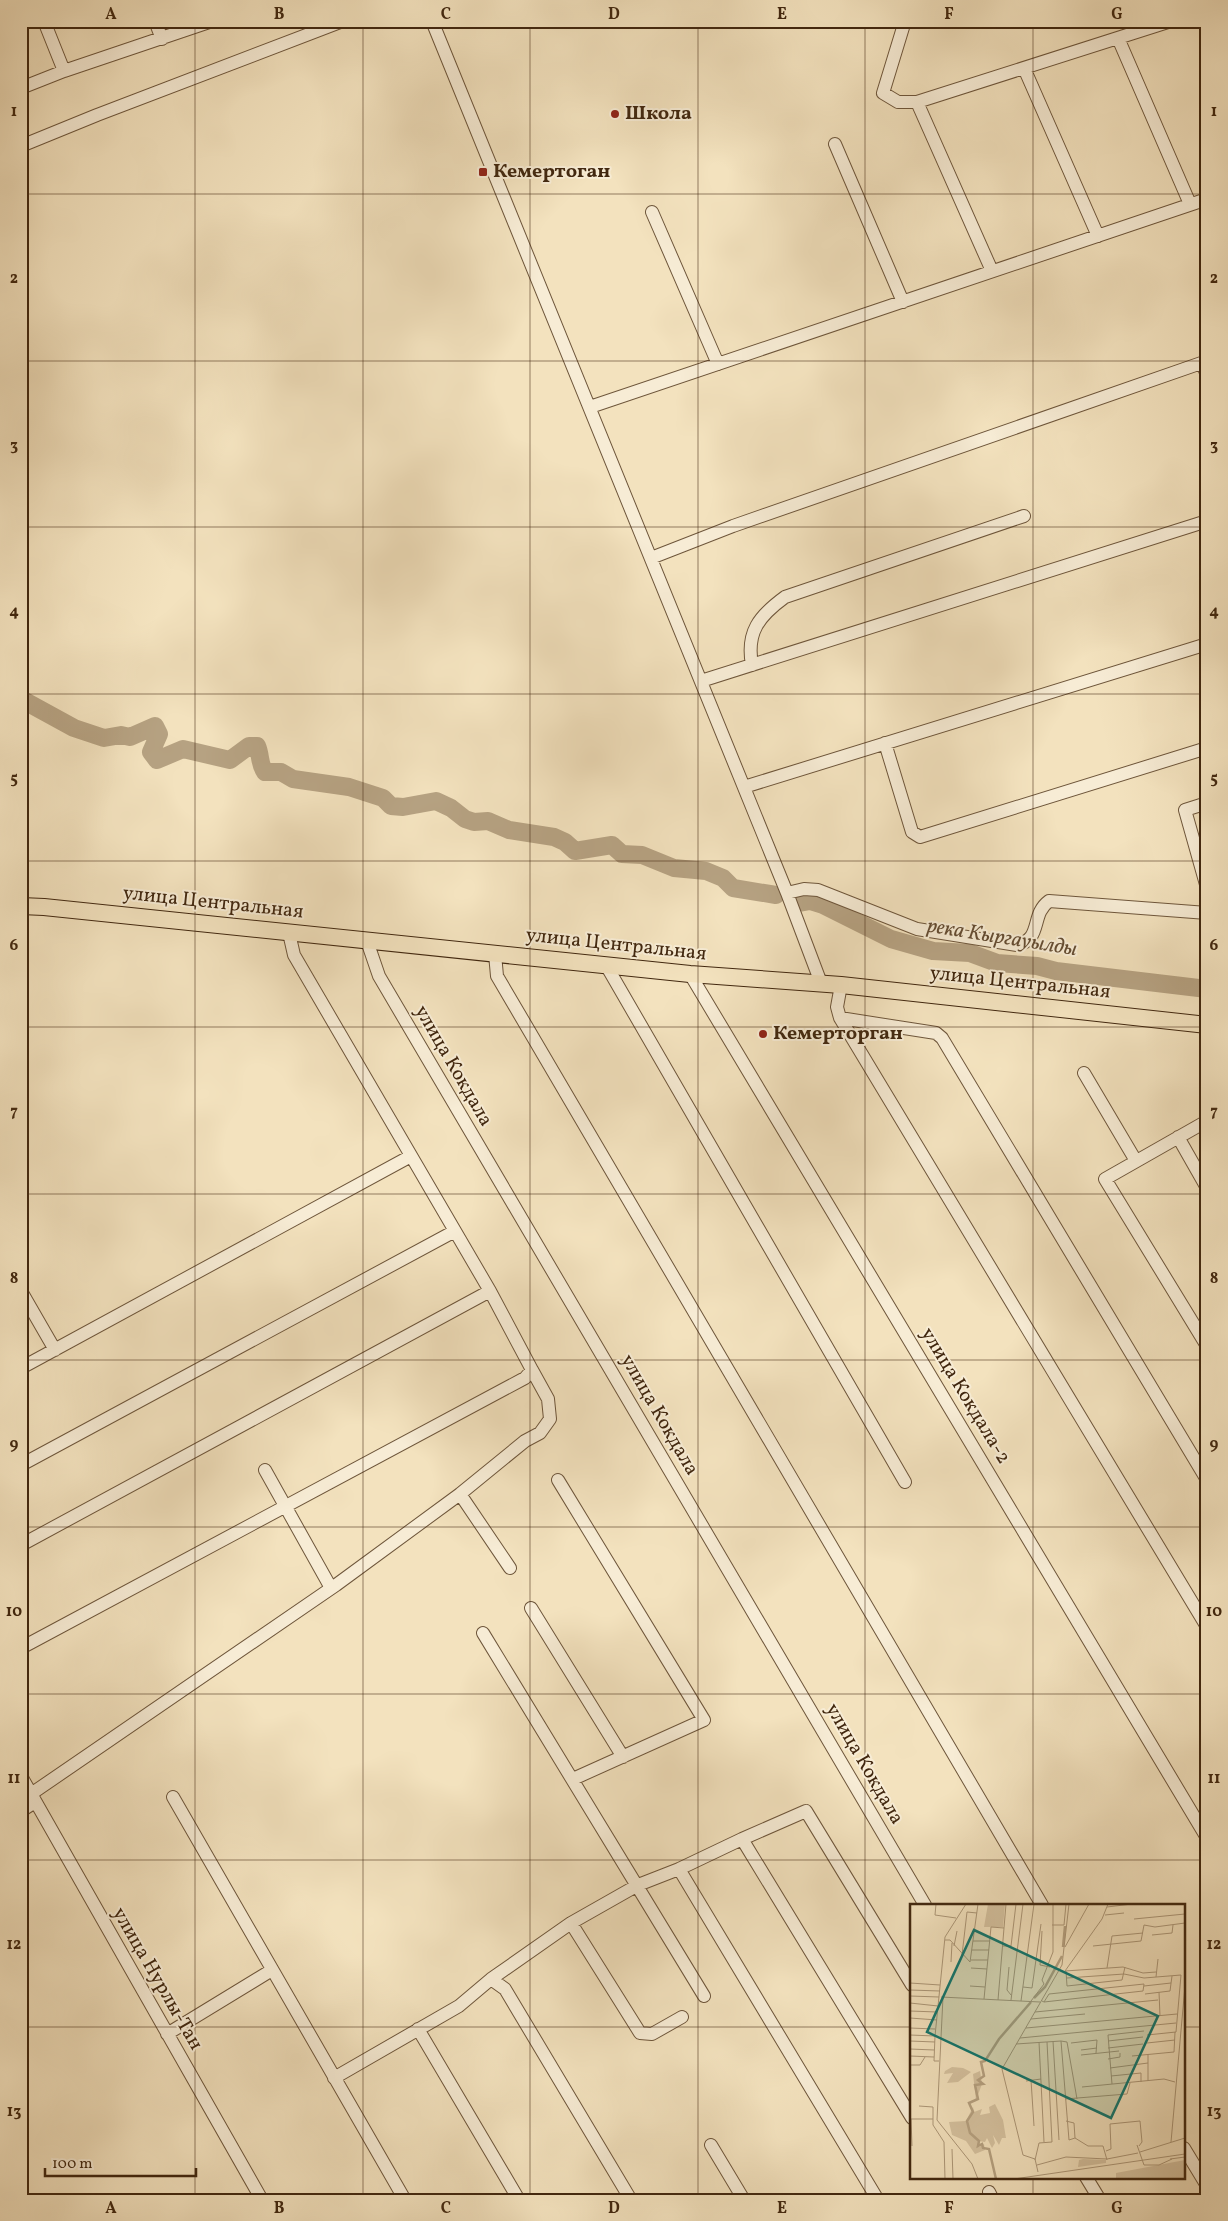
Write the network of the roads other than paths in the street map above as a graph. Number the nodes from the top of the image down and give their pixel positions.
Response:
1 (44, 21) edge
2 (155, 21) edge
3 (212, 21) edge
4 (343, 21) edge
5 (432, 21) edge
6 (905, 21) edge
7 (1171, 21) edge
8 (1118, 38) junction
9 (162, 39) junction
10 (1024, 68) junction
11 (64, 71) junction
12 (21, 88) edge
13 (917, 102) junction
14 (834, 144) dead end
15 (21, 146) edge
16 (1207, 199) edge
17 (1190, 204) junction
18 (652, 212) dead end
19 (1098, 236) junction
20 (992, 271) junction
21 (903, 302) junction
22 (1204, 362) edge
23 (718, 364) junction
24 (1207, 375) edge
25 (590, 407) junction
26 (1024, 516) dead end
27 (1207, 521) edge
28 (651, 558) junction
29 (1207, 644) edge
30 (752, 665) junction
31 (701, 681) junction
32 (885, 743) junction
33 (1207, 748) edge
34 (744, 787) junction
35 (1207, 803) edge
36 (1207, 888) edge
37 (787, 892) junction
38 (21, 906) edge
39 (1207, 913) edge
40 (289, 933) junction
41 (367, 941) junction
42 (495, 954) junction
43 (606, 965) junction
44 (690, 974) junction
45 (821, 983) junction
46 (841, 985) junction
47 (840, 1018) junction
48 (1207, 1025) edge
49 (1084, 1072) dead end
50 (1207, 1121) edge
51 (1178, 1137) junction
52 (411, 1156) junction
53 (1136, 1161) junction
54 (1207, 1188) edge
55 (455, 1232) junction
56 (21, 1290) edge
57 (490, 1291) junction
58 (1207, 1346) edge
59 (55, 1350) junction
60 (21, 1368) edge
61 (532, 1370) junction
62 (21, 1465) edge
63 (265, 1470) dead end
64 (558, 1480) dead end
65 (1207, 1480) edge
66 (905, 1482) dead end
67 (460, 1494) junction
68 (285, 1506) junction
69 (21, 1545) edge
70 (510, 1568) dead end
71 (331, 1588) junction
72 (532, 1608) dead end
73 (1207, 1627) edge
74 (483, 1633) dead end
75 (21, 1648) edge
76 (623, 1757) junction
77 (21, 1776) edge
78 (573, 1779) junction
79 (173, 1797) dead end
80 (33, 1798) junction
81 (21, 1811) edge
82 (742, 1838) junction
83 (1207, 1838) edge
84 (678, 1869) junction
85 (638, 1885) junction
86 (923, 1904) edge
87 (1041, 1904) edge
88 (571, 1923) junction
89 (272, 1970) junction
90 (491, 1979) junction
91 (910, 1982) edge
92 (704, 1996) dead end
93 (682, 2017) dead end
94 (418, 2029) junction
95 (167, 2034) junction
96 (334, 2078) junction
97 (910, 2115) edge
98 (711, 2145) dead end
99 (1186, 2151) edge
100 (1087, 2178) edge
101 (1207, 2186) edge
102 (262, 2200) edge
103 (405, 2200) edge
104 (519, 2200) edge
105 (631, 2200) edge
106 (744, 2200) edge
107 (878, 2200) edge
108 (1100, 2200) edge

1 - 11 street
2 - 9 street
3 - 9 street
4 - 15 street
5 - 25 street
6 - 13 street
7 - 8 street
8 - 10 street
8 - 17 street
9 - 11 street
10 - 13 street
10 - 19 street
11 - 12 street
13 - 20 street
14 - 21 street
16 - 17 street
17 - 19 street
18 - 23 street
19 - 20 street
20 - 21 street
21 - 23 street
22 - 24 street
22 - 28 street
23 - 25 street
25 - 28 street
26 - 30 street
27 - 30 street
28 - 31 street
29 - 32 street
30 - 31 street
31 - 34 street
32 - 33 street
32 - 34 street
34 - 37 street
35 - 36 street
37 - 39 street
37 - 45 street
38 - 40 main road, улица Центральная
40 - 41 main road, улица Центральная
40 - 52 street
41 - 42 main road, улица Центральная
41 - 86 street, улица Кокдала
42 - 43 main road, улица Центральная
42 - 87 street
43 - 44 main road, улица Центральная
43 - 66 street
44 - 45 main road, улица Центральная
44 - 83 street, улица Кокдала-2
45 - 46 main road, улица Центральная
46 - 47 street
46 - 48 main road, улица Центральная
47 - 65 street
47 - 73 street
49 - 53 street
50 - 51 street
51 - 53 street
51 - 54 street
52 - 55 street
52 - 59 street
53 - 58 street
55 - 57 street
55 - 62 street
56 - 59 street
57 - 61 street
57 - 69 street
59 - 60 street
61 - 67 street
61 - 68 street
63 - 68 street
64 - 76 street
67 - 70 street
67 - 71 street
68 - 71 street
68 - 75 street
71 - 80 street
72 - 76 street
74 - 78 street
76 - 78 street
77 - 80 street, улица Нурлы-Тан
78 - 85 street
79 - 89 street
80 - 81 street
80 - 95 street, улица Нурлы-Тан
82 - 84 street
82 - 91 street
82 - 97 street
84 - 85 street
84 - 107 street
85 - 88 street
85 - 92 street
88 - 90 street
88 - 93 street
89 - 95 street
89 - 96 street
90 - 94 street
90 - 105 street
94 - 96 street
94 - 104 street
95 - 102 street, улица Нурлы-Тан
96 - 103 street
98 - 106 street
99 - 101 street
100 - 108 street

